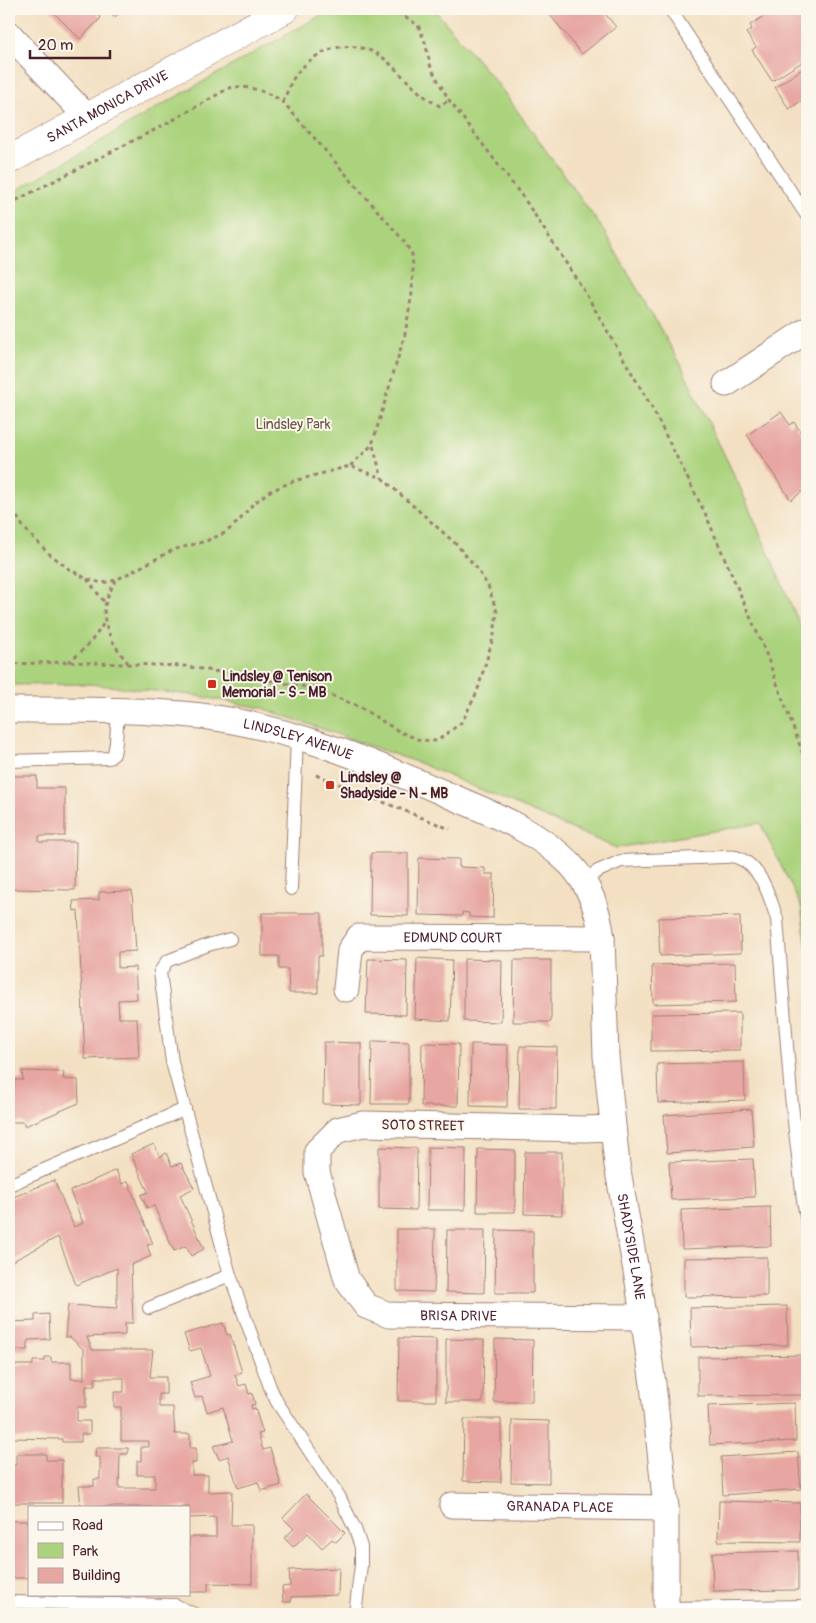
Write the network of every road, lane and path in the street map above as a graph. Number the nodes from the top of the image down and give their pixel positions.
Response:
1 (286, 9) edge
2 (391, 9) edge
3 (670, 9) edge
4 (9, 34) edge
5 (449, 100) junction
6 (282, 102) junction
7 (87, 117) junction
8 (9, 160) edge
9 (9, 204) edge
10 (807, 216) edge
11 (807, 330) edge
12 (726, 384) dead end
13 (372, 445) junction
14 (9, 463) edge
15 (350, 466) junction
16 (382, 478) junction
17 (87, 579) junction
18 (116, 580) junction
19 (105, 604) junction
20 (105, 621) junction
21 (68, 662) junction
22 (9, 664) edge
23 (128, 664) junction
24 (9, 710) edge
25 (118, 710) junction
26 (297, 737) junction
27 (9, 761) edge
28 (807, 765) edge
29 (296, 767) junction
30 (450, 829) dead end
31 (584, 881) junction
32 (291, 889) dead end
33 (602, 938) junction
34 (230, 939) dead end
35 (346, 989) dead end
36 (185, 1109) junction
37 (613, 1128) junction
38 (9, 1185) edge
39 (807, 1222) edge
40 (331, 1224) joint
41 (230, 1275) junction
42 (149, 1308) dead end
43 (644, 1317) junction
44 (452, 1505) dead end
45 (666, 1508) junction
46 (9, 1602) edge
47 (807, 1606) edge
48 (666, 1611) edge
49 (194, 1614) edge
50 (355, 1614) edge

1 - 7 street, SANTA MONICA DRIVE
2 - 5 path
3 - 10 lane
4 - 7 street
5 - 6 path
5 - 28 path
6 - 9 path
6 - 13 path
7 - 8 street, SANTA MONICA DRIVE
11 - 12 street
13 - 15 path
13 - 16 path
14 - 17 path
15 - 16 path
15 - 18 path
16 - 23 path
17 - 18 path
17 - 19 path
18 - 19 path
19 - 20 path
20 - 21 path
20 - 23 path
21 - 22 path
21 - 23 path
24 - 25 street, LINDSLEY AVENUE
25 - 26 street, LINDSLEY AVENUE
25 - 27 lane
26 - 29 lane
26 - 31 street, LINDSLEY AVENUE
29 - 30 path
29 - 32 lane
31 - 33 street, SHADYSIDE LANE
31 - 39 lane
33 - 35 street, EDMUND COURT
33 - 37 street, SHADYSIDE LANE
34 - 36 lane
36 - 38 lane
36 - 41 lane
37 - 40 street, SOTO STREET
37 - 43 street, SHADYSIDE LANE
40 - 43 street, BRISA DRIVE
41 - 42 lane
41 - 50 lane
43 - 45 street, SHADYSIDE LANE
44 - 45 street, GRANADA PLACE
45 - 48 street, SHADYSIDE LANE
46 - 49 lane
47 - 48 lane

